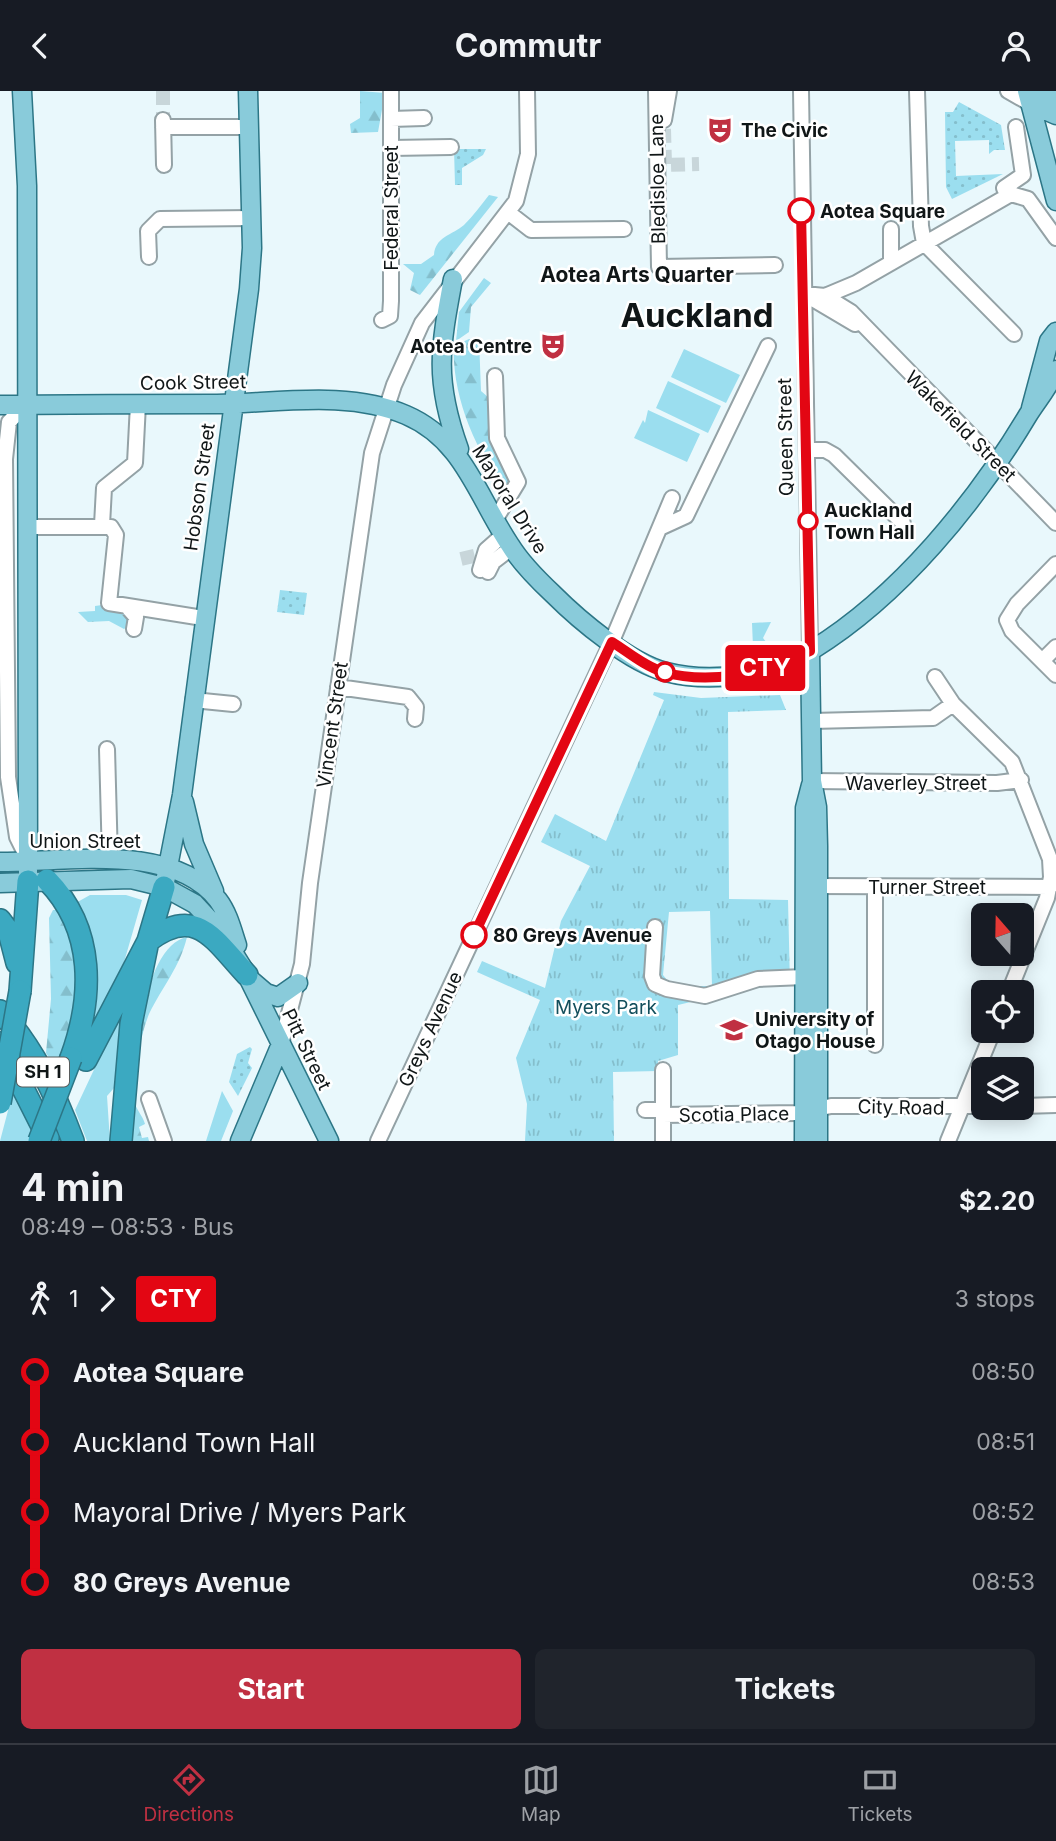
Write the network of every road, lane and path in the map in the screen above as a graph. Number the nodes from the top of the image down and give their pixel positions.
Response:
1 (22, 91) edge
2 (248, 91) edge
3 (391, 91) edge
4 (527, 91) edge
5 (801, 91) edge
6 (917, 91) edge
7 (1008, 91) edge
8 (1033, 95) edge
9 (662, 97) edge
10 (1056, 100) edge
11 (1056, 115) edge
12 (424, 118) dead end
13 (391, 119) junction
14 (249, 127) junction
15 (1016, 127) dead end
16 (664, 129) tunnel mouth
17 (451, 147) dead end
18 (391, 148) junction
19 (1056, 164) edge
20 (164, 165) dead end
21 (1054, 195) edge
22 (1008, 196) junction
23 (509, 213) junction
24 (251, 218) junction
25 (624, 229) dead end
26 (891, 229) dead end
27 (1056, 238) edge
28 (924, 243) junction
29 (149, 257) dead end
30 (891, 263) junction
31 (775, 265) dead end
32 (453, 279) junction
33 (856, 283) junction
34 (804, 294) junction
35 (825, 296) junction
36 (851, 312) junction
37 (382, 320) dead end
38 (865, 330) junction
39 (1056, 332) edge
40 (1014, 334) dead end
41 (768, 346) dead end
42 (1056, 370) edge
43 (495, 376) dead end
44 (232, 403) junction
45 (26, 404) junction
46 (138, 404) junction
47 (0, 405) edge
48 (386, 407) junction
49 (1030, 411) junction
50 (807, 456) junction
51 (464, 462) junction
52 (999, 462) junction
53 (672, 498) dead end
54 (3, 519) edge
55 (902, 523) dead end
56 (1056, 523) edge
57 (102, 525) junction
58 (27, 527) junction
59 (662, 527) junction
60 (503, 535) junction
61 (1056, 564) edge
62 (129, 608) junction
63 (203, 618) junction
64 (134, 629) dead end
65 (612, 642) junction
66 (1056, 647) edge
67 (810, 651) junction
68 (1042, 661) junction
69 (1056, 674) edge
70 (935, 677) dead end
71 (338, 687) junction
72 (4, 697) edge
73 (193, 700) junction
74 (233, 704) dead end
75 (953, 704) junction
76 (415, 719) dead end
77 (812, 721) junction
78 (107, 749) dead end
79 (1021, 780) junction
80 (812, 781) junction
81 (182, 795) junction
82 (110, 860) junction
83 (1054, 861) edge
84 (0, 862) edge
85 (35, 874) junction
86 (166, 877) junction
87 (0, 883) edge
88 (811, 886) junction
89 (875, 887) junction
90 (1050, 887) junction
91 (218, 900) junction
92 (0, 920) edge
93 (655, 927) dead end
94 (148, 941) junction
95 (20, 963) junction
96 (248, 977) junction
97 (804, 977) junction
98 (1014, 980) edge
99 (298, 983) junction
100 (0, 1011) edge
101 (0, 1043) edge
102 (988, 1043) edge
103 (281, 1044) junction
104 (875, 1045) dead end
105 (79, 1059) junction
106 (663, 1070) dead end
107 (149, 1099) dead end
108 (0, 1103) edge
109 (1056, 1105) edge
110 (1034, 1106) edge
111 (961, 1107) junction
112 (971, 1107) edge
113 (645, 1110) dead end
114 (811, 1110) junction
115 (663, 1112) junction
116 (378, 1140) edge
117 (39, 1141) edge
118 (52, 1141) edge
119 (73, 1141) edge
120 (121, 1141) edge
121 (164, 1141) edge
122 (240, 1141) edge
123 (329, 1141) edge
124 (663, 1141) edge
125 (804, 1141) edge
126 (818, 1141) edge
127 (948, 1141) edge

1 - 45 main road
2 - 14 main road, Hobson Street
3 - 13 street, Federal Street
4 - 23 street
5 - 34 street, Queen Street
6 - 28 street
7 - 8 street
8 - 10 main road
8 - 11 main road
8 - 21 main road
9 - 16 street
9 - 31 street, Bledisloe Lane
12 - 13 street
13 - 18 street, Federal Street
14 - 20 street
14 - 24 main road, Hobson Street
15 - 22 street
17 - 18 street
18 - 37 street, Federal Street
19 - 21 main road
22 - 27 street
22 - 28 street
23 - 25 street
23 - 32 street
24 - 29 street
24 - 44 main road, Hobson Street
26 - 30 street
28 - 30 street
28 - 40 street
30 - 33 street
32 - 48 street
32 - 51 main road
33 - 35 street
33 - 36 street
34 - 35 street, Wakefield Street
34 - 38 street, Wakefield Street
34 - 50 street, Queen Street
35 - 36 street, Wakefield Street
36 - 38 street, Wakefield Street
38 - 52 street, Wakefield Street
39 - 49 main road, Mayoral Drive
41 - 59 street
42 - 49 main road, Mayoral Drive
43 - 60 street
44 - 46 main road, Cook Street
44 - 48 main road, Cook Street
44 - 63 main road, Hobson Street
45 - 46 main road, Cook Street
45 - 47 main road, Cook Street
45 - 54 street
45 - 58 main road
46 - 57 street
48 - 51 main road, Mayoral Drive
48 - 71 street, Vincent Street
49 - 52 main road, Mayoral Drive
50 - 55 street
50 - 67 street, Queen Street
51 - 60 main road, Mayoral Drive
52 - 56 street, Wakefield Street
52 - 67 main road, Mayoral Drive
53 - 59 street, Greys Avenue
54 - 72 street
57 - 58 street
57 - 62 street
58 - 85 main road
59 - 65 street, Greys Avenue
60 - 60 street
60 - 65 main road, Mayoral Drive
61 - 68 street
62 - 63 street
62 - 64 street
63 - 73 main road, Hobson Street
65 - 67 main road, Mayoral Drive
65 - 116 street, Greys Avenue
66 - 68 street
67 - 77 main road, Queen Street
68 - 69 street
70 - 75 street
71 - 76 street
71 - 99 street, Vincent Street
72 - 85 street
73 - 74 street
73 - 81 main road, Hobson Street
75 - 77 street
75 - 79 street
77 - 80 main road, Queen Street
78 - 82 street
79 - 80 street, Waverley Street
79 - 83 street
80 - 88 main road, Queen Street
81 - 86 main road, Hobson Street
81 - 91 main road
82 - 85 main road, Union Street
82 - 86 main road, Union Street
83 - 90 street
84 - 85 main road, Union Street
85 - 86 main road, Union Street
85 - 87 main road, Union Street
85 - 95 highway
85 - 105 highway
86 - 91 main road, Pitt Street
86 - 94 highway
86 - 96 main road, Pitt Street
88 - 89 street, Turner Street
88 - 97 main road, Queen Street
88 - 114 main road, Queen Street
89 - 90 street, Turner Street
89 - 104 street
90 - 98 street
91 - 96 main road, Pitt Street
92 - 95 highway
93 - 97 street
94 - 96 highway
94 - 105 highway
94 - 120 highway
95 - 108 highway, bridge
96 - 99 main road
96 - 103 main road, Pitt Street
97 - 114 main road, Queen Street
99 - 103 street, Vincent Street
100 - 119 highway, SH 1
101 - 118 highway
102 - 111 street
103 - 122 main road
103 - 123 main road, Pitt Street
105 - 117 highway, bridge
105 - 118 highway
106 - 115 street, Scotia Place
107 - 121 street
109 - 110 street
111 - 112 street, City Road
111 - 114 street, City Road
111 - 127 street
113 - 115 street
114 - 115 street, Scotia Place
114 - 125 main road, Queen Street
114 - 126 main road, Queen Street
115 - 124 street, Scotia Place

